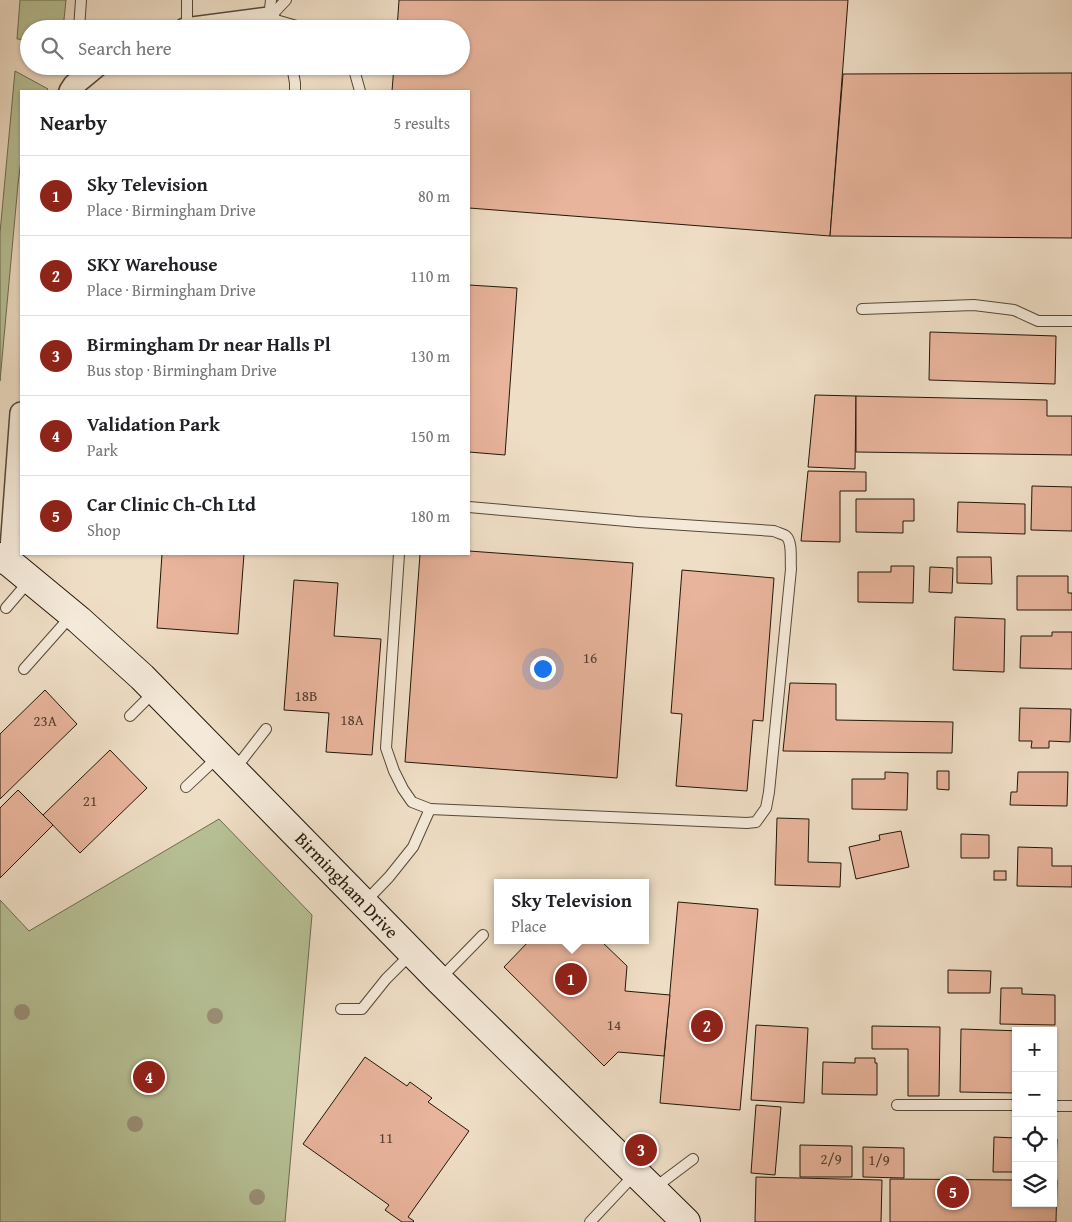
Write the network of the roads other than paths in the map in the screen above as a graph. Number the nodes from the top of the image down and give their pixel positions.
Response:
1 (82, 0) edge
2 (187, 0) edge
3 (286, 0) edge
4 (272, 16) edge
5 (80, 20) edge
6 (186, 20) edge
7 (246, 20) edge
8 (294, 75) edge
9 (356, 75) edge
10 (294, 90) edge
11 (360, 90) edge
12 (862, 309) dead end
13 (1072, 321) edge
14 (20, 438) edge
15 (19, 462) edge
16 (470, 508) edge
17 (399, 555) edge
18 (13, 566) edge
19 (6, 608) dead end
20 (72, 615) junction
21 (24, 669) dead end
22 (156, 690) junction
23 (130, 716) dead end
24 (266, 729) dead end
25 (227, 762) junction
26 (186, 787) dead end
27 (430, 809) junction
28 (364, 902) junction
29 (483, 935) dead end
30 (412, 952) junction
31 (439, 980) junction
32 (342, 1009) dead end
33 (897, 1105) dead end
34 (1012, 1106) edge
35 (1057, 1106) edge
36 (1072, 1106) edge
37 (693, 1159) dead end
38 (644, 1181) junction
39 (590, 1222) edge
40 (686, 1222) edge

1 - 5 lane
2 - 6 lane
3 - 4 lane
4 - 7 street
8 - 10 lane
9 - 11 lane
12 - 13 lane
14 - 15 street
15 - 18 street
16 - 27 lane
17 - 27 lane
18 - 19 lane
18 - 20 main road, Birmingham Drive
20 - 21 lane
20 - 22 main road, Birmingham Drive
22 - 23 lane
22 - 25 main road, Birmingham Drive
24 - 25 lane
25 - 26 lane
25 - 28 main road, Birmingham Drive
27 - 28 lane
28 - 30 main road, Birmingham Drive
29 - 31 lane
30 - 31 main road, Birmingham Drive
30 - 32 lane
31 - 38 main road, Birmingham Drive
33 - 34 lane
35 - 36 lane
37 - 38 lane
38 - 39 lane
38 - 40 main road, Birmingham Drive

